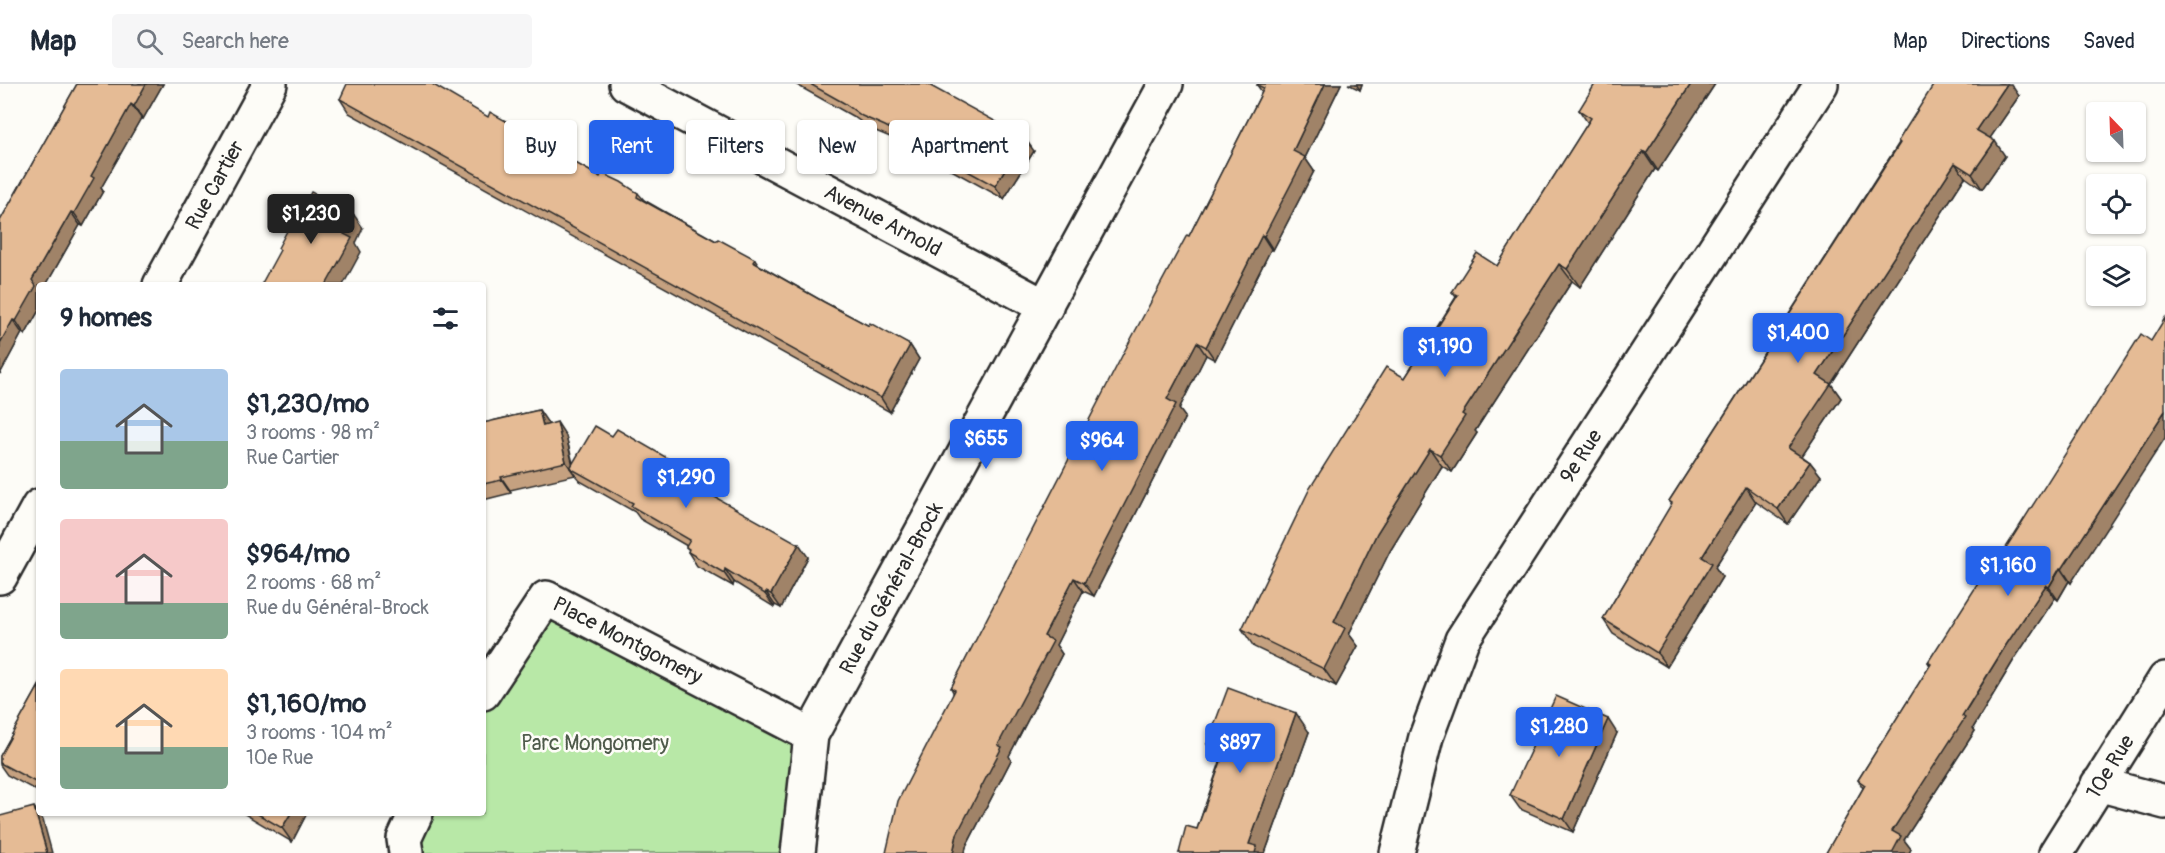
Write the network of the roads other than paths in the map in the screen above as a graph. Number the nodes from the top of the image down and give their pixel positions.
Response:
1 (270, 84) edge
2 (626, 84) edge
3 (1166, 84) edge
4 (1821, 84) edge
5 (162, 282) edge
6 (1046, 307) junction
7 (36, 511) edge
8 (0, 577) edge
9 (2165, 679) edge
10 (486, 688) edge
11 (811, 735) junction
12 (2098, 784) junction
13 (2165, 802) edge
14 (415, 816) edge
15 (406, 853) edge
16 (798, 853) edge
17 (1397, 853) edge
18 (2056, 853) edge

1 - 5 street, Rue Cartier
2 - 6 street, Avenue Arnold
3 - 6 street, Rue du Général-Brock
4 - 17 street, 9e Rue
6 - 11 street, Rue du Général-Brock
7 - 8 street
9 - 12 street, 10e Rue
10 - 11 street, Place Montgomery
11 - 16 street, Rue du Général-Brock
12 - 13 street
12 - 18 street, 10e Rue
14 - 15 street

